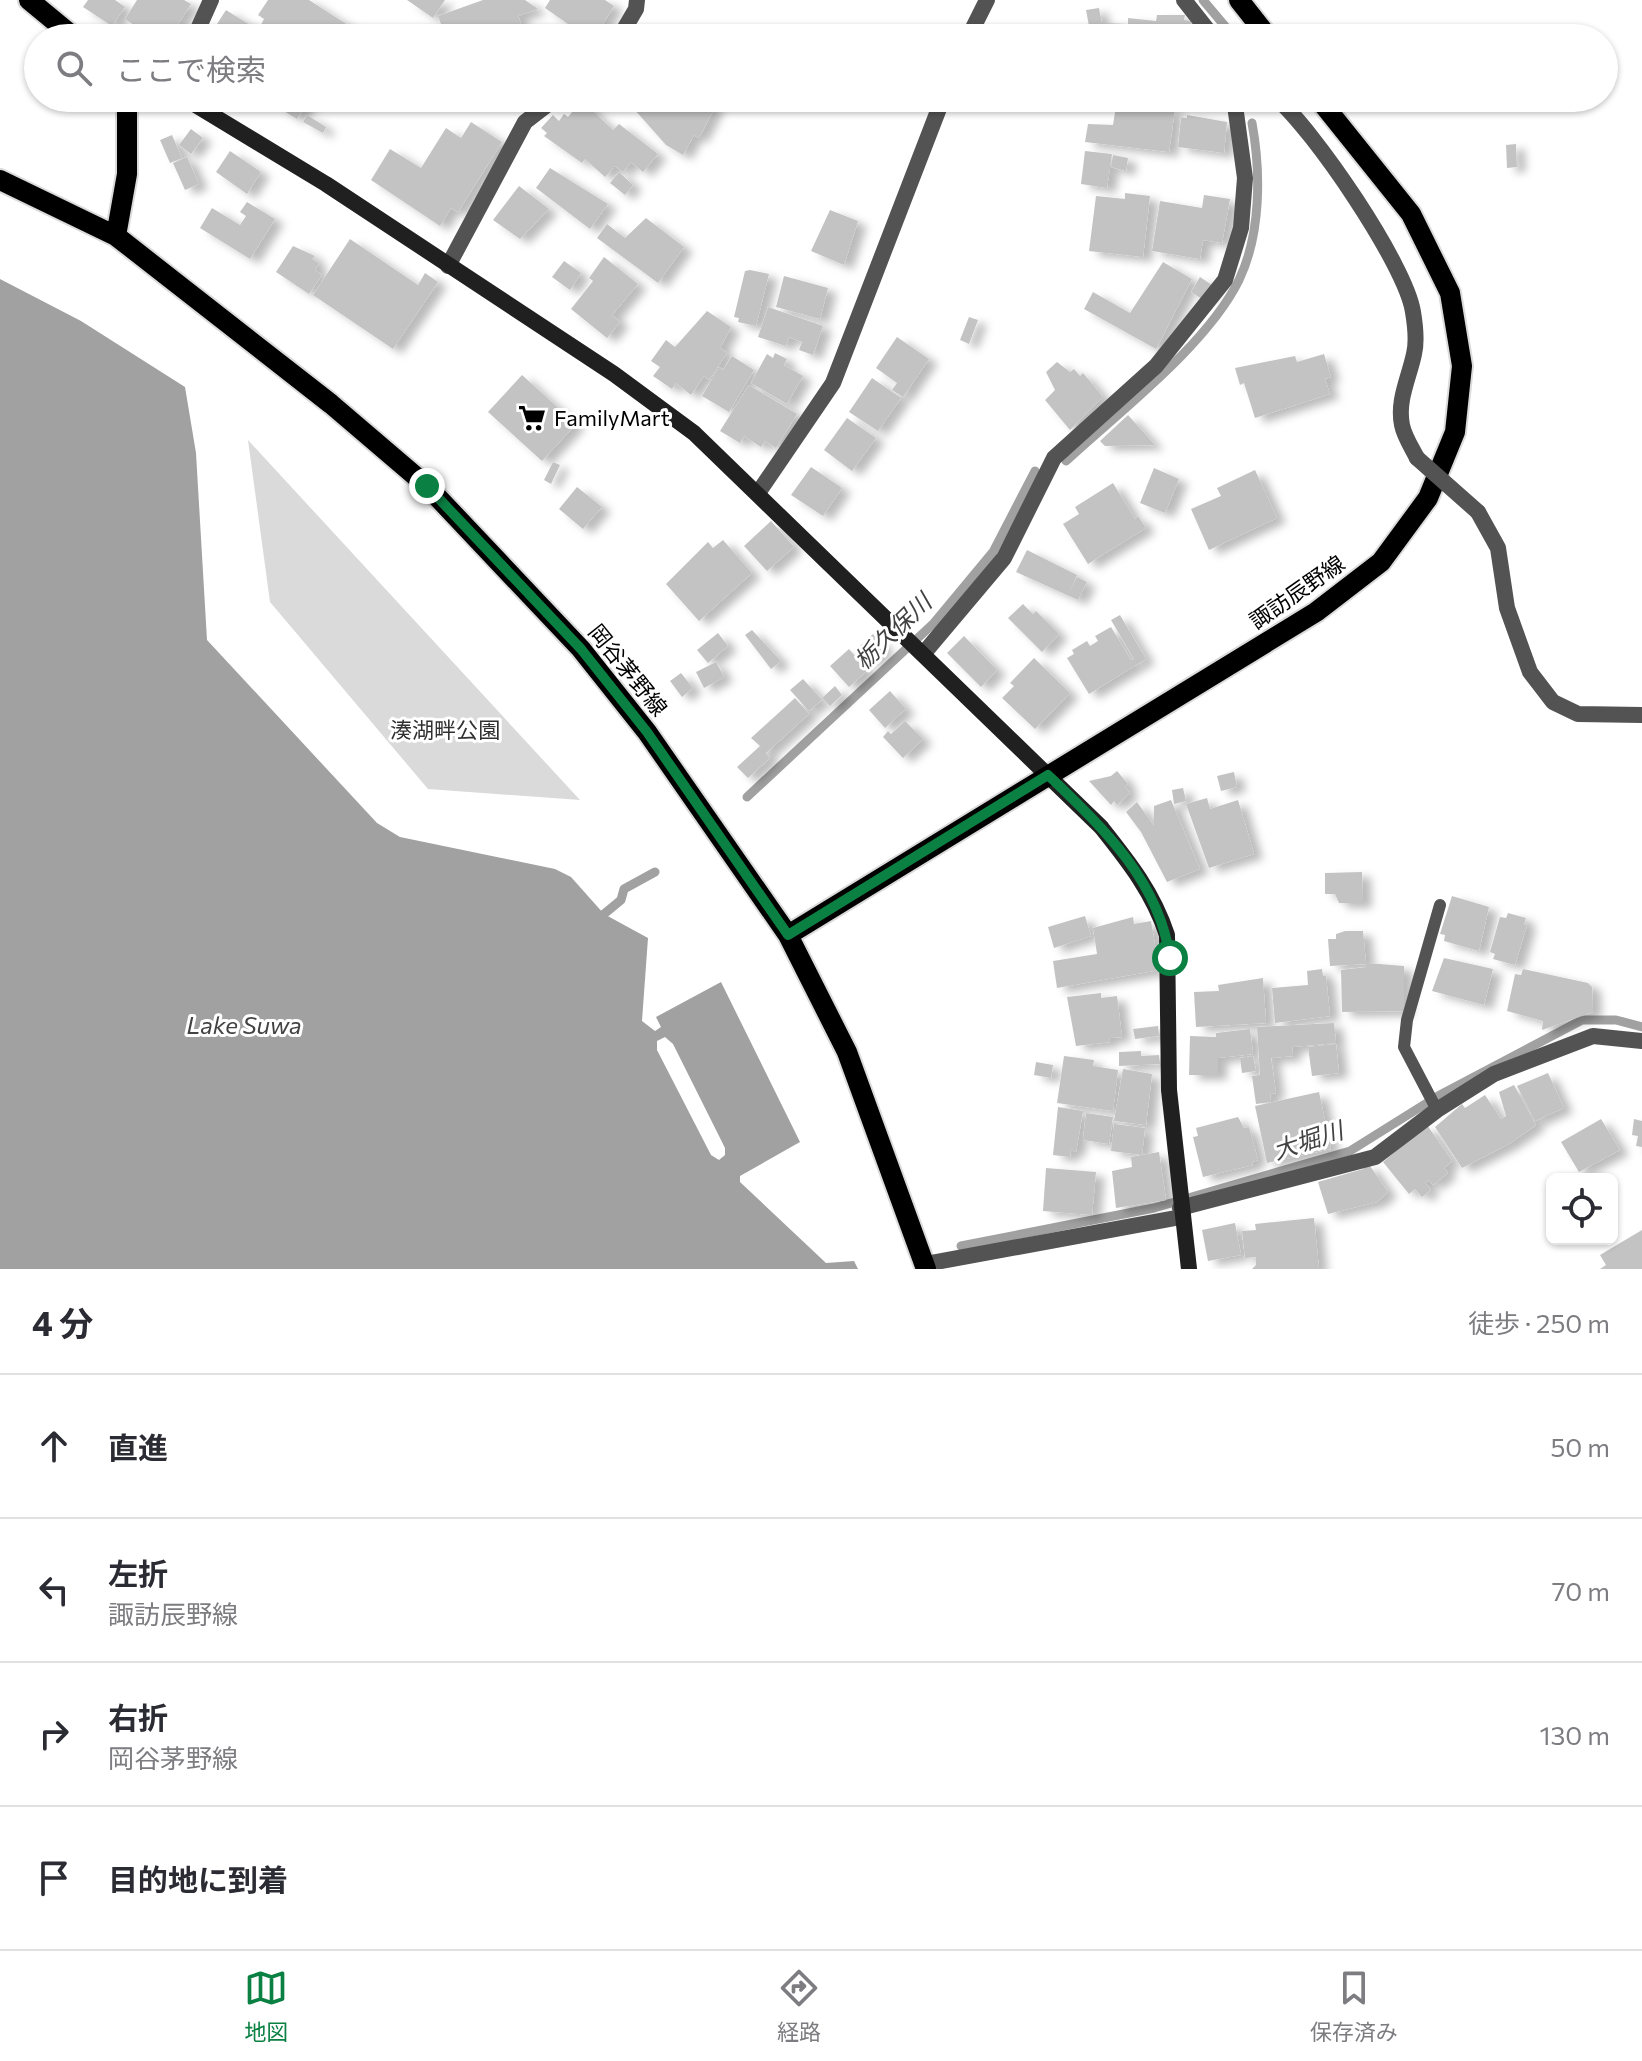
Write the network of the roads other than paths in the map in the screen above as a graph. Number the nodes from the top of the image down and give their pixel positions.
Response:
1 (29, 0) edge
2 (211, 0) edge
3 (637, 0) edge
4 (1184, 0) edge
5 (1239, 0) edge
6 (978, 3) edge
7 (58, 24) edge
8 (200, 24) edge
9 (627, 24) edge
10 (972, 24) edge
11 (1203, 24) edge
12 (1258, 24) edge
13 (129, 112) edge
14 (207, 112) edge
15 (538, 112) edge
16 (938, 112) edge
17 (1236, 112) edge
18 (1292, 112) edge
19 (1329, 112) edge
20 (0, 180) edge
21 (116, 236) junction
22 (448, 266) junction
23 (758, 493) junction
24 (917, 646) junction
25 (1642, 715) edge
26 (1048, 775) junction
27 (1440, 905) dead end
28 (788, 935) junction
29 (1642, 1041) edge
30 (1437, 1110) junction
31 (1181, 1213) junction
32 (926, 1266) edge
33 (1189, 1269) edge

1 - 7 main road
2 - 8 street
3 - 9 street
4 - 11 street
5 - 12 main road
6 - 10 street
13 - 21 main road
14 - 22 street
15 - 22 street
16 - 23 street
17 - 24 street
18 - 25 street, bridge
19 - 26 main road, 諏訪辰野線
20 - 21 main road, 岡谷茅野線
21 - 28 main road, 岡谷茅野線
22 - 23 street
23 - 24 street
24 - 26 street
26 - 28 main road, 諏訪辰野線
26 - 31 street
27 - 30 lane
28 - 32 main road, 岡谷茅野線
29 - 30 street
30 - 31 street
31 - 32 street
31 - 33 street

